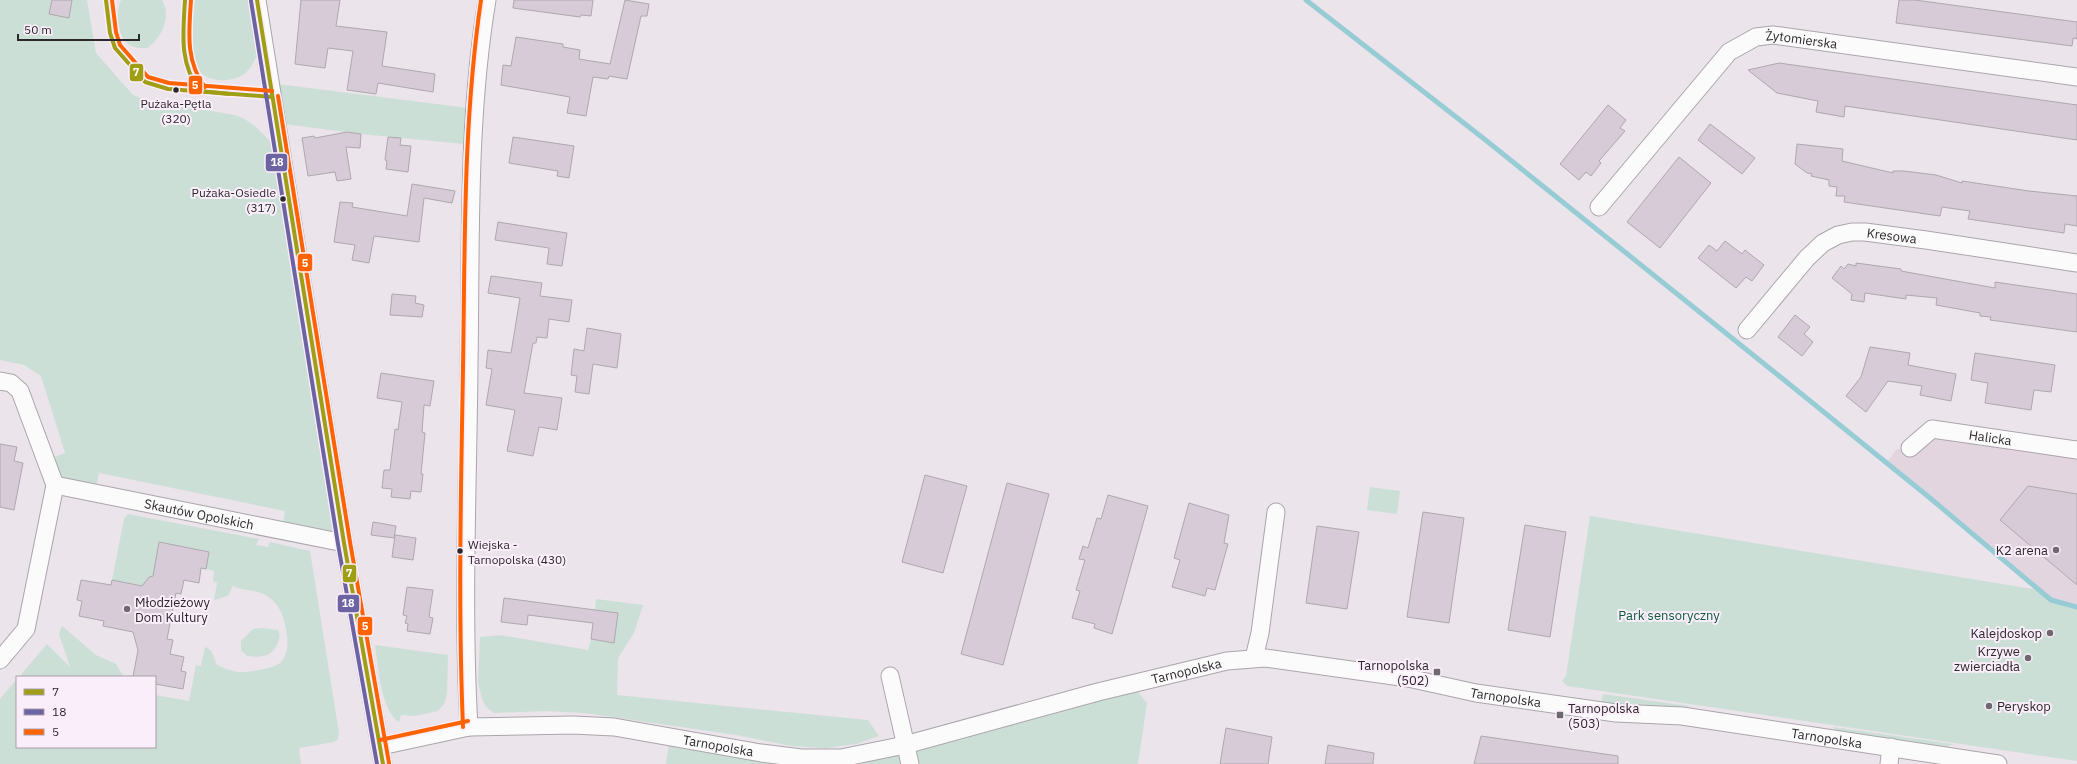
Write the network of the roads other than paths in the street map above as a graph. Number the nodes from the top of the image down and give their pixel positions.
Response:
1 (257, 0) edge
2 (487, 0) edge
3 (2077, 77) edge
4 (1599, 207) dead end
5 (2077, 263) edge
6 (1747, 330) dead end
7 (0, 380) edge
8 (1910, 448) dead end
9 (2077, 450) edge
10 (55, 485) junction
11 (1276, 512) dead end
12 (344, 542) junction
13 (1254, 658) junction
14 (0, 660) edge
15 (890, 676) dead end
16 (469, 727) junction
17 (905, 745) junction
18 (381, 746) junction
19 (1891, 747) junction
20 (383, 764) edge
21 (910, 764) edge
22 (1889, 764) edge
23 (1998, 764) edge

1 - 12 street
2 - 16 street
3 - 4 street, Żytomierska
5 - 6 street, Kresowa
7 - 10 street
8 - 9 street, Halicka
10 - 12 street, Skautów Opolskich
10 - 14 street
11 - 13 street
12 - 18 street
13 - 17 street, Tarnopolska
13 - 19 street, Tarnopolska
15 - 17 street
16 - 17 street, Tarnopolska
16 - 18 street, Tarnopolska
17 - 21 street
18 - 20 street
19 - 22 street
19 - 23 street, Tarnopolska

